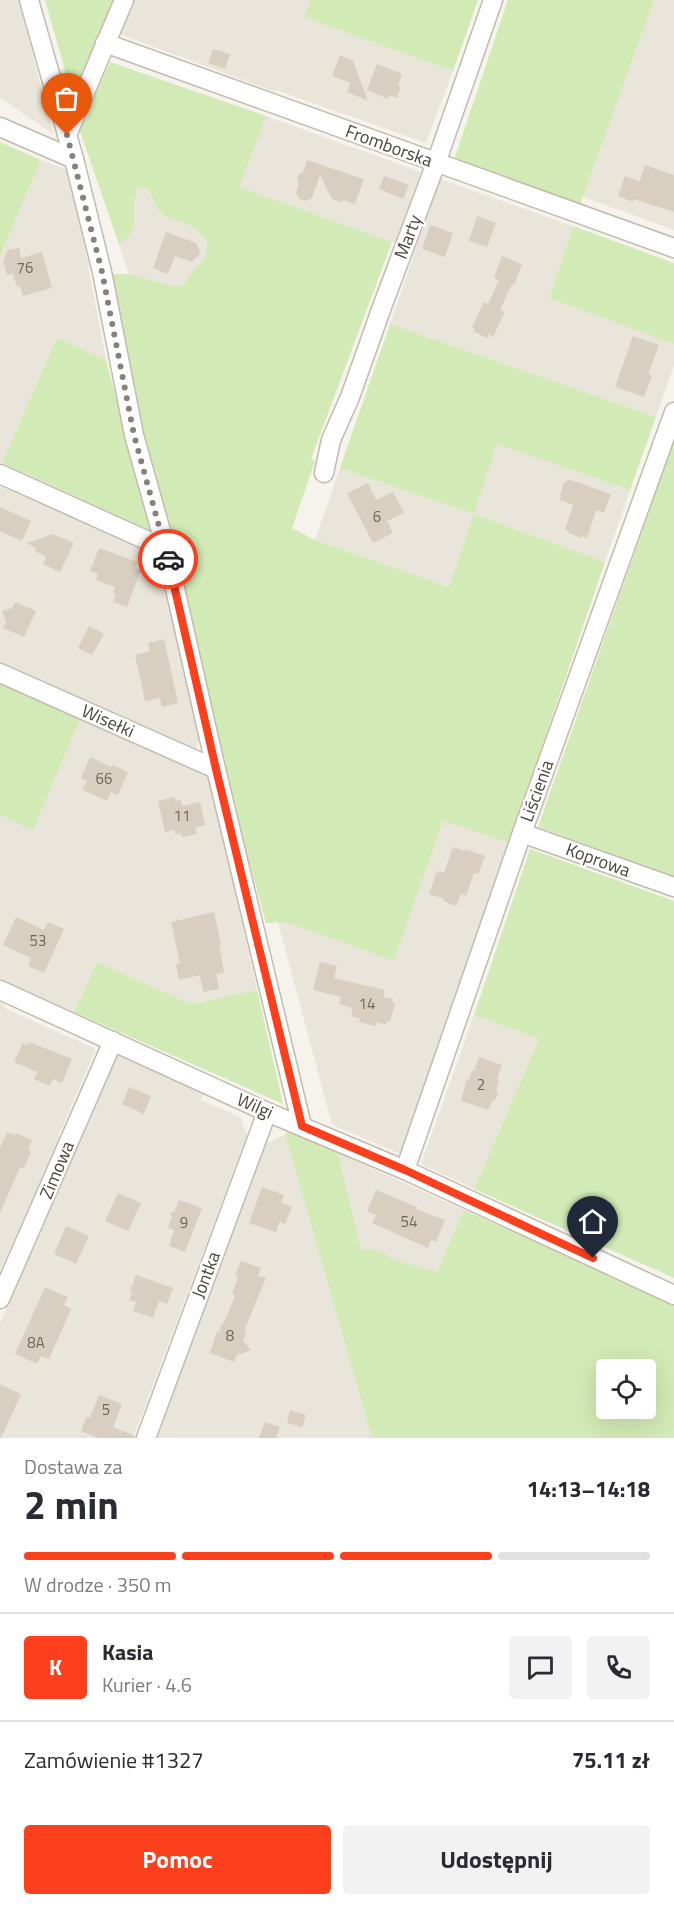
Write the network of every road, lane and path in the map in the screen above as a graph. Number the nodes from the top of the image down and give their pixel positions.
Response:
1 (30, 0) edge
2 (124, 0) edge
3 (493, 0) edge
4 (105, 43) junction
5 (0, 127) edge
6 (67, 135) junction
7 (74, 159) junction
8 (436, 163) junction
9 (674, 248) edge
10 (674, 412) edge
11 (324, 473) dead end
12 (0, 474) edge
13 (166, 549) junction
14 (0, 673) edge
15 (216, 769) junction
16 (522, 833) junction
17 (674, 887) edge
18 (0, 990) edge
19 (113, 1041) junction
20 (267, 1112) junction
21 (302, 1126) junction
22 (405, 1170) junction
23 (674, 1295) edge
24 (0, 1299) edge
25 (146, 1438) edge

1 - 6 street
2 - 4 street
3 - 8 street, Marty
4 - 6 street
4 - 8 street, Fromborska
5 - 7 street
6 - 7 street
7 - 13 street
8 - 9 street, Fromborska
8 - 11 street, Marty
10 - 16 street, Liścienia
12 - 13 street
13 - 15 street
14 - 15 street, Wisełki
15 - 21 street
16 - 17 street, Koprowa
16 - 22 street, Liścienia
18 - 19 street, Wilgi
19 - 20 street, Wilgi
19 - 24 street, Zimowa
20 - 21 street, Wilgi
20 - 25 street, Jontka
21 - 22 street, Wilgi
22 - 23 street, Wilgi

